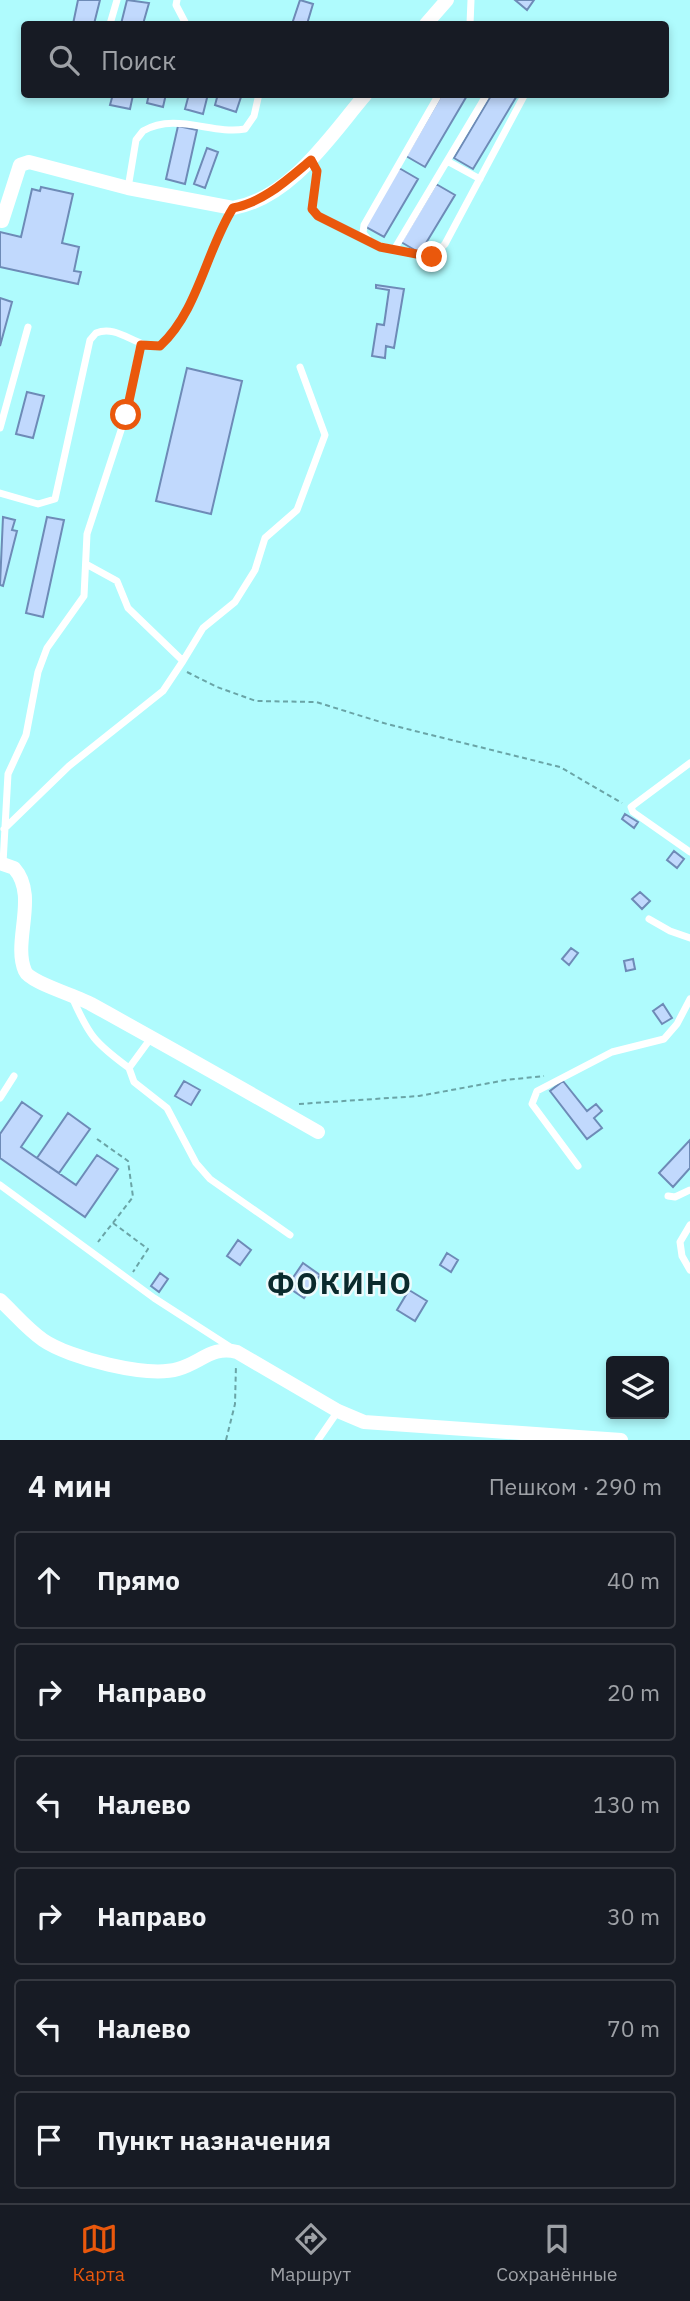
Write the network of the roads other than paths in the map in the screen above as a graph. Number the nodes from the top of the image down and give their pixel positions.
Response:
1 (117, 0) edge
2 (177, 0) edge
3 (447, 0) edge
4 (471, 0) edge
5 (111, 21) edge
6 (185, 21) edge
7 (429, 21) edge
8 (470, 21) edge
9 (258, 98) edge
10 (363, 98) edge
11 (437, 98) edge
12 (485, 98) edge
13 (523, 98) edge
14 (311, 160) junction
15 (447, 161) junction
16 (480, 179) junction
17 (128, 188) junction
18 (233, 208) junction
19 (2, 221) edge
20 (371, 243) junction
21 (395, 248) junction
22 (28, 327) dead end
23 (141, 345) junction
24 (300, 368) dead end
25 (0, 428) edge
26 (0, 493) edge
27 (86, 564) junction
28 (183, 661) junction
29 (690, 763) edge
30 (4, 830) junction
31 (690, 852) edge
32 (1, 863) edge
33 (649, 919) dead end
34 (690, 938) edge
35 (71, 993) junction
36 (690, 999) edge
37 (151, 1038) junction
38 (129, 1068) junction
39 (14, 1076) dead end
40 (0, 1098) edge
41 (318, 1132) dead end
42 (578, 1166) dead end
43 (0, 1185) edge
44 (690, 1190) edge
45 (668, 1196) dead end
46 (690, 1225) edge
47 (290, 1235) dead end
48 (690, 1269) edge
49 (0, 1300) edge
50 (237, 1352) junction
51 (338, 1411) junction
52 (318, 1440) edge
53 (621, 1440) edge

1 - 5 lane
2 - 6 lane
3 - 7 street
4 - 8 lane
9 - 17 lane
10 - 14 street
11 - 20 lane
12 - 15 lane
13 - 16 lane
14 - 18 street
14 - 20 lane
15 - 16 lane
15 - 21 lane
16 - 21 lane
17 - 18 street
17 - 19 street
18 - 23 lane
20 - 21 lane
22 - 25 lane
23 - 26 lane
23 - 27 lane
24 - 28 lane
27 - 28 lane
27 - 30 lane
28 - 30 lane
29 - 31 lane
30 - 32 lane
32 - 35 street
33 - 34 lane
35 - 37 street
35 - 38 lane
36 - 42 lane
37 - 38 lane
37 - 41 street
38 - 47 lane
39 - 40 lane
43 - 50 lane
44 - 45 lane
46 - 48 lane
49 - 50 street
50 - 51 street
51 - 52 lane
51 - 53 street

